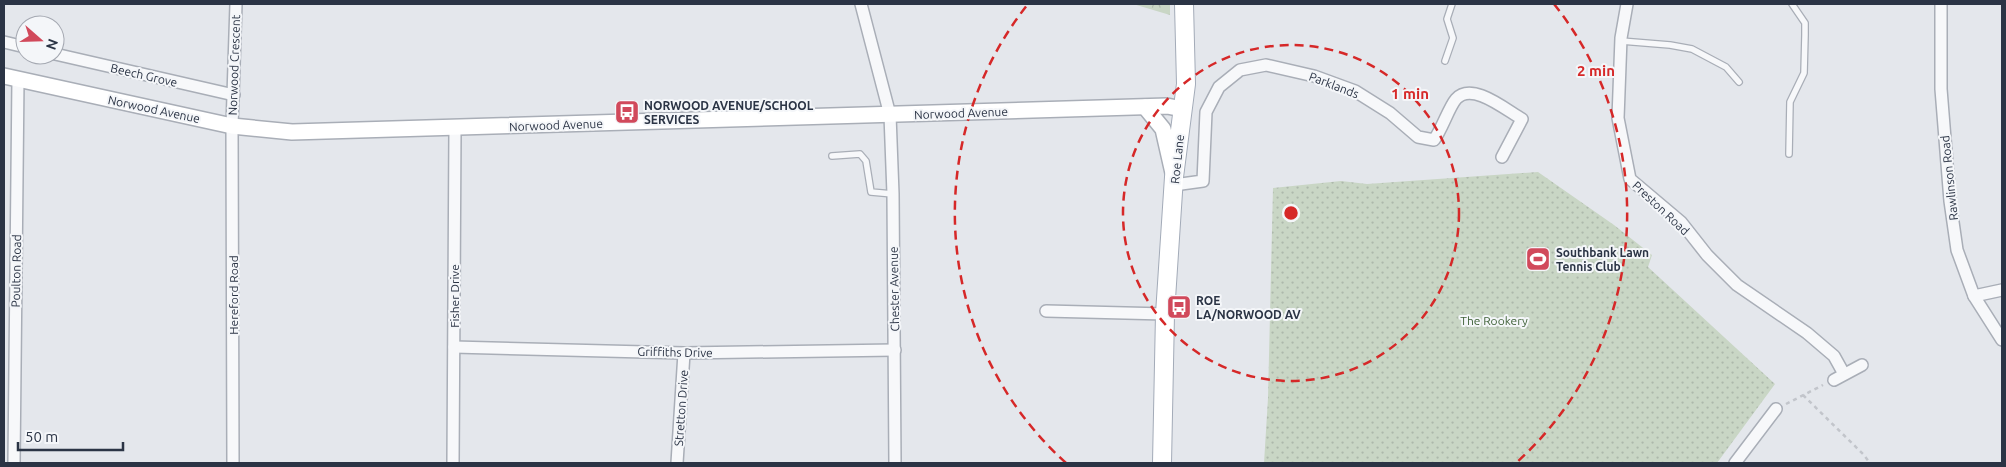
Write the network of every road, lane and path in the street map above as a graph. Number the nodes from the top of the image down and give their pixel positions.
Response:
1 (236, 4) edge
2 (860, 4) edge
3 (1184, 4) edge
4 (1452, 4) edge
5 (1627, 4) edge
6 (1792, 4) edge
7 (1941, 4) edge
8 (1621, 41) junction
9 (65, 56) edge
10 (1445, 61) dead end
11 (11, 77) edge
12 (1740, 82) dead end
13 (234, 95) junction
14 (1144, 107) junction
15 (1182, 109) junction
16 (890, 115) junction
17 (232, 126) junction
18 (455, 128) junction
19 (1789, 154) dead end
20 (832, 156) dead end
21 (1502, 157) dead end
22 (1174, 181) junction
23 (893, 194) junction
24 (2002, 290) edge
25 (1974, 296) junction
26 (1046, 311) dead end
27 (1165, 314) junction
28 (2002, 340) edge
29 (454, 347) junction
30 (895, 350) junction
31 (684, 353) junction
32 (1862, 365) dead end
33 (1844, 374) junction
34 (1834, 380) joint
35 (1803, 395) junction
36 (1776, 409) joint
37 (14, 463) edge
38 (233, 463) edge
39 (453, 463) edge
40 (677, 463) edge
41 (895, 463) edge
42 (1162, 463) edge
43 (1735, 463) edge
44 (1870, 463) edge

1 - 13 street, Norwood Crescent
2 - 16 street
3 - 15 main road, Roe Lane
4 - 10 lane
5 - 8 street, Preston Road
6 - 19 lane
7 - 25 street, Rawlinson Road
8 - 12 lane
8 - 33 street, Preston Road
9 - 13 street, Beech Grove
11 - 17 main road, Norwood Avenue
11 - 37 street, Poulton Road
13 - 17 street, Norwood Crescent
14 - 15 main road, Norwood Avenue
14 - 16 main road, Norwood Avenue
14 - 22 main road
15 - 22 main road, Roe Lane
16 - 18 main road, Norwood Avenue
16 - 23 street, Chester Avenue
17 - 18 main road, Norwood Avenue
17 - 38 street, Hereford Road
18 - 29 street, Fisher Drive
20 - 23 lane
21 - 22 street, Parklands
22 - 27 main road, Roe Lane
23 - 30 street, Chester Avenue
24 - 25 street
25 - 28 street, Rawlinson Road
26 - 27 street
27 - 42 main road, Roe Lane
29 - 31 street, Griffiths Drive
29 - 39 street, Fisher Drive
30 - 31 street, Griffiths Drive
30 - 41 street, Chester Avenue
31 - 40 street, Stretton Drive
32 - 33 street
33 - 34 street
34 - 35 path
35 - 36 path
35 - 44 path
36 - 43 street

